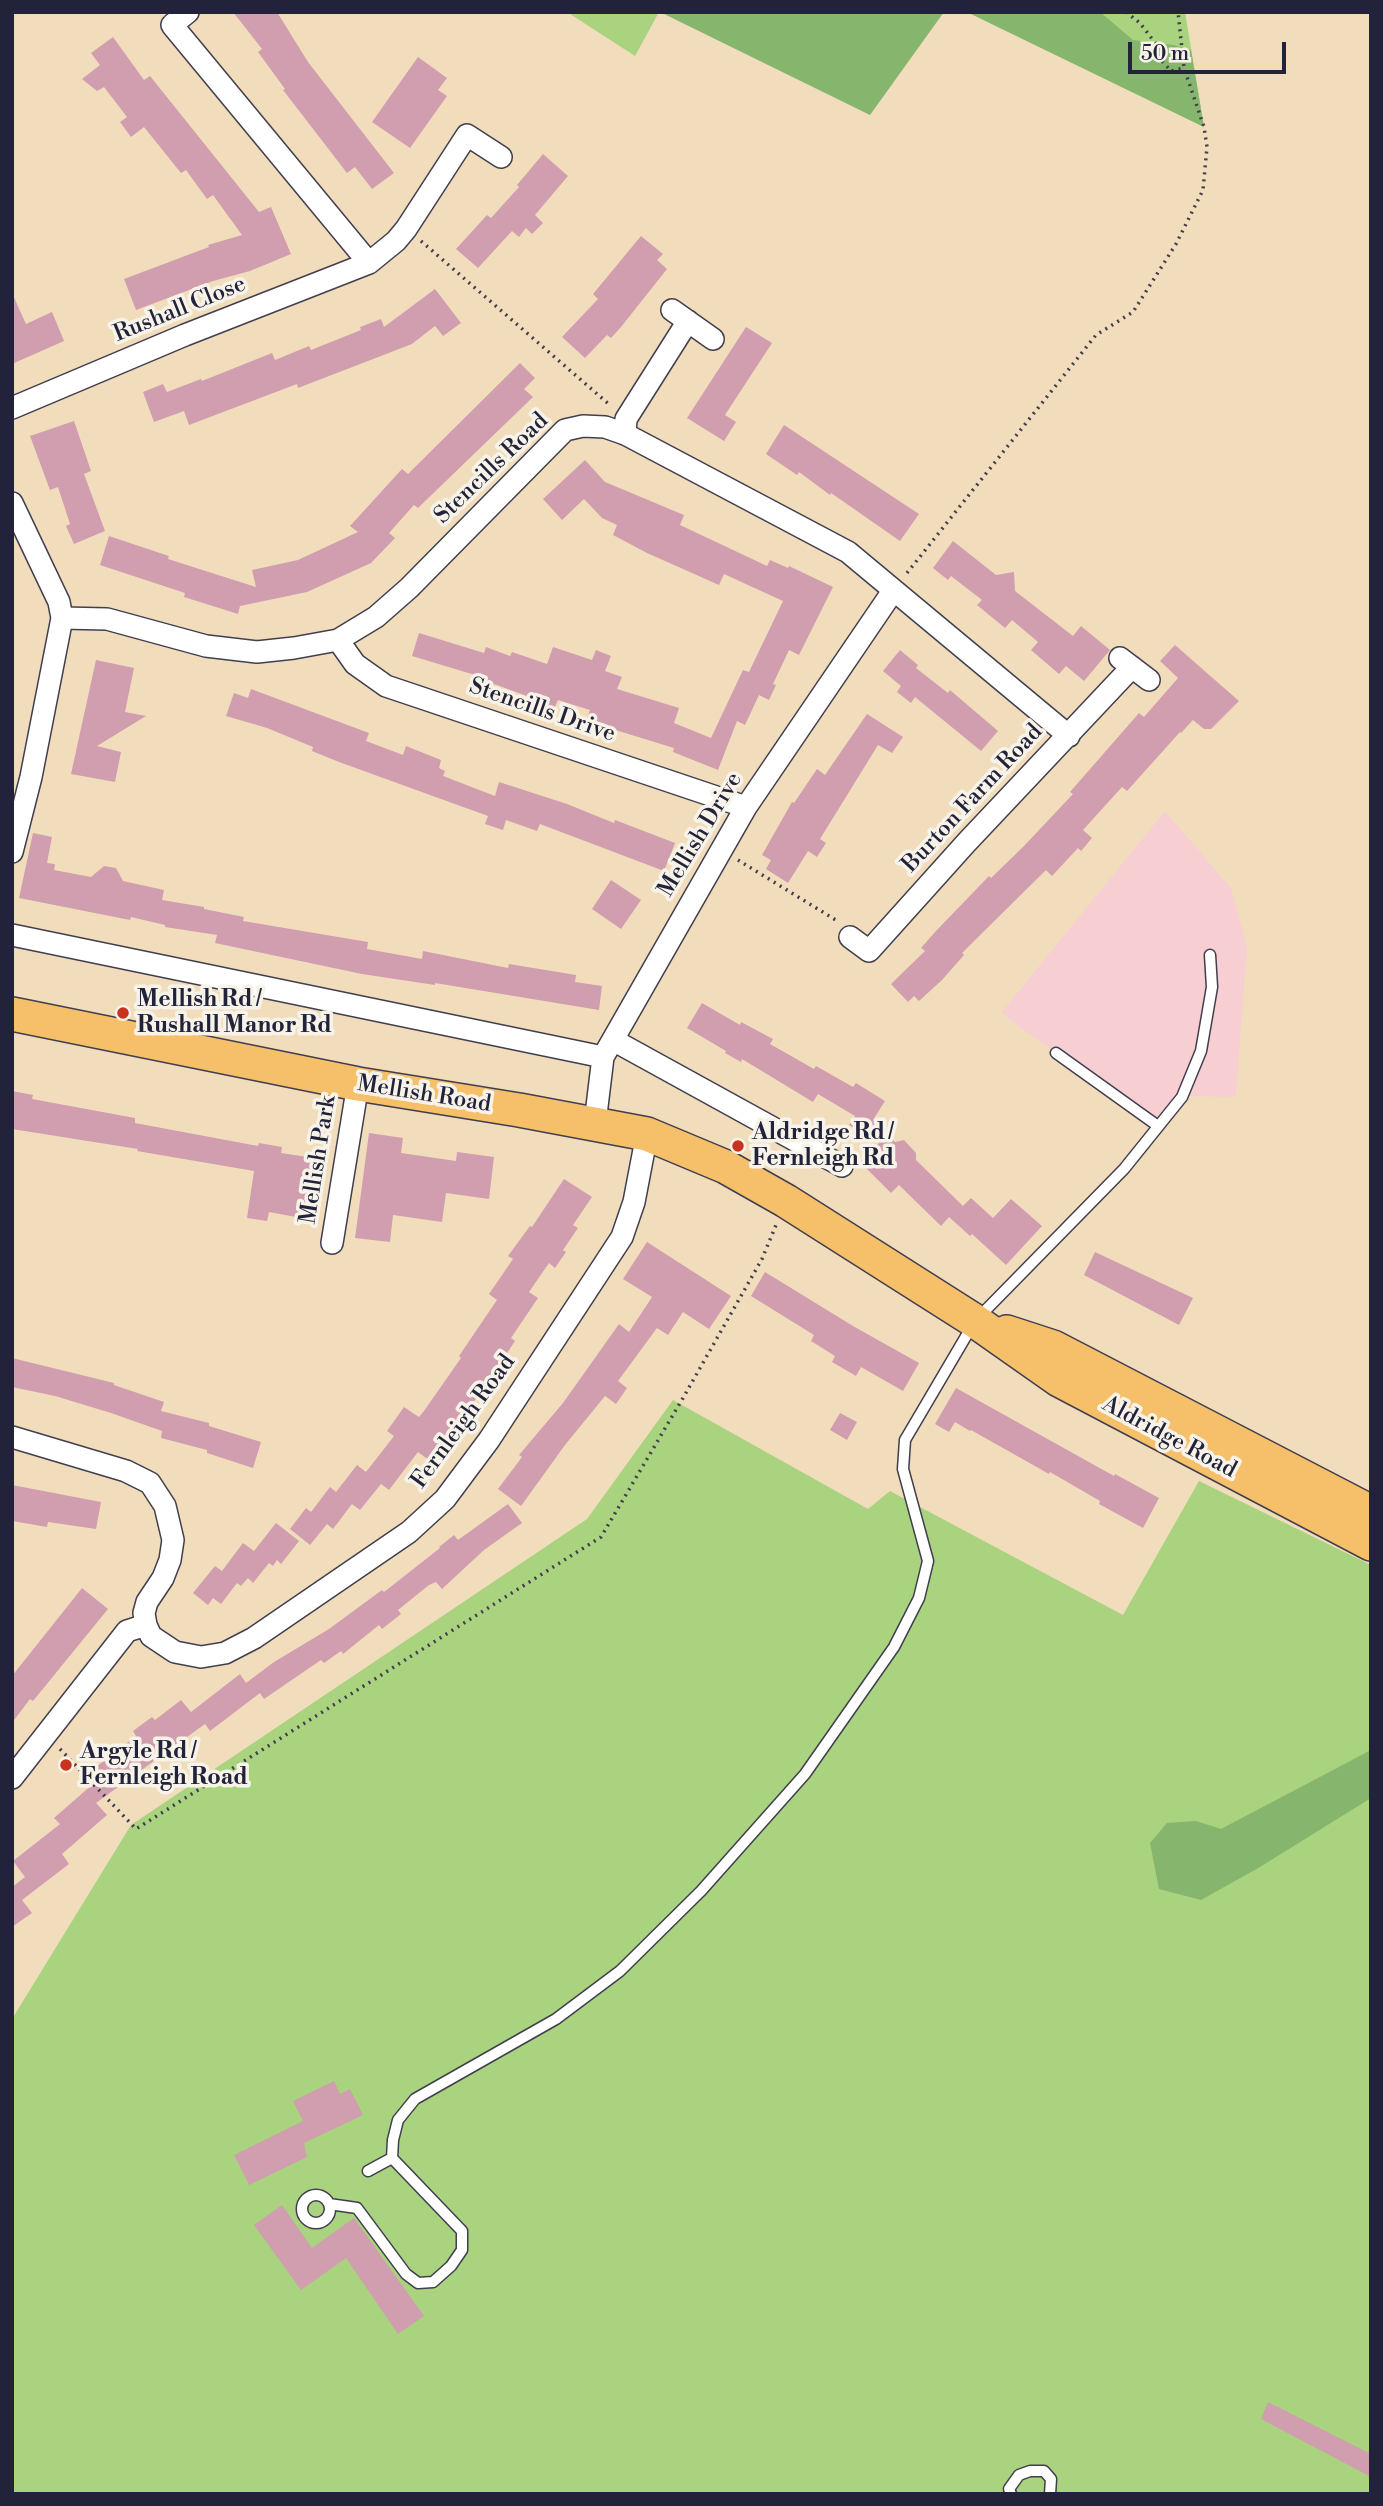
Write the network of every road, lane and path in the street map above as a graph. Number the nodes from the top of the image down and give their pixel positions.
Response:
1 (188, 12) edge
2 (1126, 12) edge
3 (1178, 12) edge
4 (1184, 68) junction
5 (501, 157) dead end
6 (406, 229) junction
7 (369, 263) junction
8 (713, 339) dead end
9 (12, 408) edge
10 (625, 426) junction
11 (12, 503) edge
12 (893, 592) junction
13 (62, 618) junction
14 (338, 640) junction
15 (1133, 668) dead end
16 (1069, 736) junction
17 (746, 807) junction
18 (722, 850) junction
19 (12, 852) edge
20 (12, 935) edge
21 (850, 937) joint
22 (1210, 955) dead end
23 (12, 1014) edge
24 (608, 1049) junction
25 (1056, 1053) dead end
26 (358, 1084) junction
27 (595, 1123) junction
28 (1158, 1126) junction
29 (647, 1134) junction
30 (842, 1166) dead end
31 (786, 1200) junction
32 (819, 1221) joint
33 (332, 1243) dead end
34 (975, 1321) junction
35 (12, 1437) edge
36 (1371, 1512) edge
37 (1371, 1544) edge
38 (146, 1625) junction
39 (47, 1734) junction
40 (12, 1778) edge
41 (391, 2158) junction
42 (368, 2171) dead end
43 (329, 2204) dead end
44 (1011, 2494) edge
45 (1050, 2494) edge

1 - 7 street
2 - 4 path
3 - 4 path
4 - 12 path
5 - 6 street, Rushall Close
6 - 7 street, Rushall Close
6 - 10 path
7 - 9 street, Rushall Close
8 - 10 street
10 - 12 street, Stencills Road
10 - 14 street, Stencills Road
11 - 13 street
12 - 16 street, Stencills Road
12 - 17 street, Mellish Drive
13 - 14 street, Stencills Road
13 - 19 street
14 - 17 street, Stencills Drive
15 - 16 street, Burton Farm Road
16 - 21 street, Burton Farm Road
17 - 18 street, Mellish Drive
18 - 21 path
18 - 24 street, Mellish Drive
20 - 24 street
22 - 28 lane
23 - 26 main road, Mellish Road
24 - 27 street, Mellish Drive
24 - 30 street
25 - 28 lane
26 - 27 main road, Mellish Road
26 - 33 street, Mellish Park
27 - 29 main road, Mellish Road
28 - 34 lane
29 - 31 main road, Mellish Road
29 - 38 street, Fernleigh Road
31 - 32 main road, Mellish Road
31 - 39 path
32 - 34 main road, Aldridge Road
34 - 36 main road, Aldridge Road
34 - 37 main road, Aldridge Road
34 - 41 lane
35 - 38 street
38 - 39 street
39 - 40 street
41 - 42 lane
41 - 43 lane
44 - 45 lane

